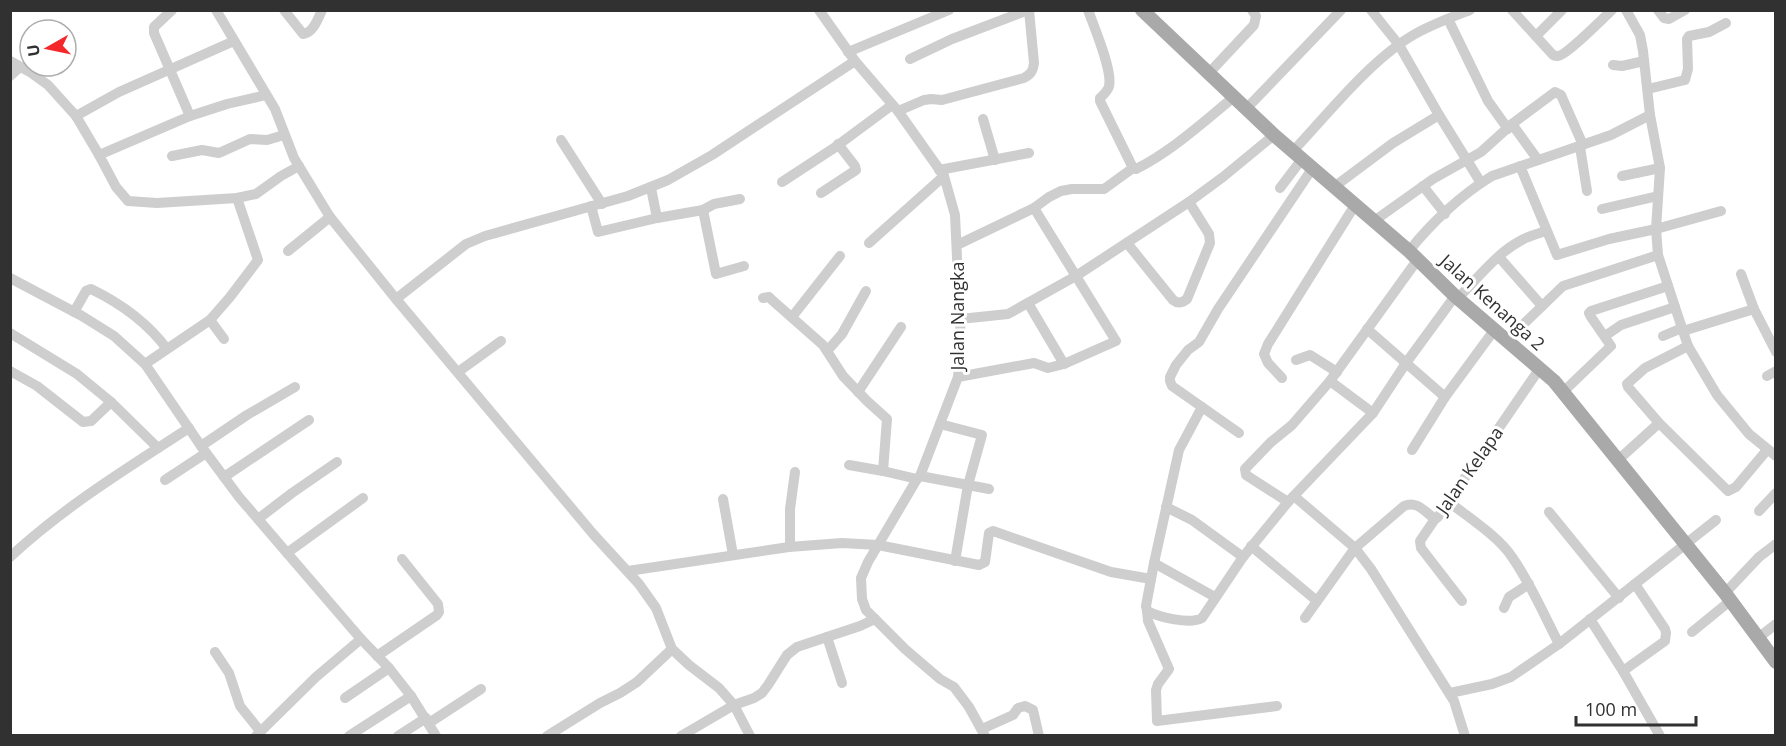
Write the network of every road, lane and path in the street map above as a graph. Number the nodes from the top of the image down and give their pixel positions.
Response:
1 (172, 10) edge
2 (284, 10) edge
3 (322, 10) edge
4 (819, 10) edge
5 (950, 10) edge
6 (1029, 10) edge
7 (1088, 10) edge
8 (1142, 10) edge
9 (1341, 10) edge
10 (1371, 10) edge
11 (1470, 10) edge
12 (1512, 10) edge
13 (1562, 10) edge
14 (1612, 10) edge
15 (1626, 10) edge
16 (1658, 10) edge
17 (1685, 10) edge
18 (220, 12) edge
19 (1256, 12) edge
20 (1448, 19) junction
21 (1726, 23) dead end
22 (1536, 36) junction
23 (234, 41) junction
24 (1399, 45) junction
25 (851, 56) junction
26 (910, 59) dead end
27 (1644, 61) junction
28 (15, 64) edge
29 (1613, 65) dead end
30 (171, 69) junction
31 (1209, 73) junction
32 (10, 76) edge
33 (1648, 89) junction
34 (266, 94) junction
35 (1234, 97) junction
36 (895, 108) junction
37 (1246, 108) junction
38 (1439, 115) junction
39 (1650, 115) junction
40 (76, 116) junction
41 (190, 116) junction
42 (983, 119) dead end
43 (1510, 126) junction
44 (284, 135) junction
45 (1274, 135) junction
46 (561, 140) dead end
47 (838, 144) junction
48 (1581, 146) junction
49 (1029, 153) dead end
50 (99, 154) junction
51 (172, 156) dead end
52 (995, 160) junction
53 (1302, 160) junction
54 (1538, 160) junction
55 (1466, 161) junction
56 (299, 166) junction
57 (1520, 166) junction
58 (1133, 168) junction
59 (1660, 168) junction
60 (941, 173) junction
61 (1622, 176) dead end
62 (782, 182) dead end
63 (1481, 183) junction
64 (1423, 186) junction
65 (1334, 187) junction
66 (651, 188) junction
67 (1280, 188) dead end
68 (1587, 191) dead end
69 (821, 193) dead end
70 (1658, 196) junction
71 (237, 198) junction
72 (740, 199) dead end
73 (1189, 202) junction
74 (597, 205) junction
75 (1355, 205) junction
76 (1034, 208) junction
77 (1602, 209) dead end
78 (704, 210) junction
79 (1721, 211) dead end
80 (1445, 214) junction
81 (330, 217) junction
82 (657, 218) junction
83 (1374, 221) junction
84 (1656, 229) junction
85 (1546, 231) junction
86 (869, 243) dead end
87 (1127, 243) junction
88 (957, 245) junction
89 (288, 251) dead end
90 (1413, 255) junction
91 (1658, 255) junction
92 (840, 256) dead end
93 (1499, 257) junction
94 (744, 266) dead end
95 (1741, 274) dead end
96 (1076, 276) junction
97 (10, 278) edge
98 (1668, 286) junction
99 (866, 291) dead end
100 (763, 297) dead end
101 (1457, 297) junction
102 (396, 299) junction
103 (1028, 303) junction
104 (1542, 306) junction
105 (1675, 306) junction
106 (1754, 309) junction
107 (74, 312) junction
108 (792, 317) junction
109 (210, 320) junction
110 (960, 320) junction
111 (901, 327) dead end
112 (1367, 329) junction
113 (1496, 329) junction
114 (1683, 329) junction
115 (10, 333) edge
116 (1605, 336) junction
117 (1663, 336) dead end
118 (224, 339) dead end
119 (1507, 340) junction
120 (501, 341) dead end
121 (1688, 346) junction
122 (167, 349) junction
123 (828, 350) junction
124 (1776, 352) edge
125 (1296, 360) dead end
126 (1406, 363) junction
127 (145, 364) junction
128 (1064, 364) junction
129 (1540, 368) junction
130 (10, 371) edge
131 (458, 372) junction
132 (958, 377) junction
133 (1334, 377) junction
134 (1282, 378) dead end
135 (295, 387) dead end
136 (858, 392) junction
137 (1563, 392) junction
138 (1445, 397) junction
139 (111, 402) junction
140 (1202, 407) junction
141 (1373, 413) junction
142 (309, 420) dead end
143 (1659, 423) junction
144 (940, 424) junction
145 (189, 428) junction
146 (1239, 433) dead end
147 (158, 448) junction
148 (203, 449) junction
149 (1412, 450) dead end
150 (1772, 453) edge
151 (1617, 461) junction
152 (337, 462) dead end
153 (849, 465) dead end
154 (884, 471) junction
155 (795, 472) dead end
156 (224, 477) junction
157 (918, 478) junction
158 (165, 480) dead end
159 (968, 485) junction
160 (989, 489) dead end
161 (1776, 493) edge
162 (363, 498) dead end
163 (723, 499) dead end
164 (1291, 499) junction
165 (1449, 502) junction
166 (1166, 507) junction
167 (1759, 511) dead end
168 (1549, 512) dead end
169 (258, 519) junction
170 (1435, 519) junction
171 (1716, 520) dead end
172 (1776, 544) edge
173 (878, 545) junction
174 (1685, 545) junction
175 (790, 546) junction
176 (1251, 546) junction
177 (1355, 548) junction
178 (287, 553) junction
179 (733, 555) junction
180 (10, 557) edge
181 (1243, 557) junction
182 (402, 559) dead end
183 (954, 561) junction
184 (1154, 563) junction
185 (628, 571) junction
186 (1151, 579) junction
187 (1635, 584) junction
188 (1528, 585) junction
189 (1215, 597) junction
190 (1619, 597) junction
191 (1728, 597) junction
192 (1317, 601) junction
193 (1462, 601) dead end
194 (1504, 608) dead end
195 (1147, 611) junction
196 (1305, 618) dead end
197 (874, 619) junction
198 (1590, 619) junction
199 (1776, 624) edge
200 (1692, 632) dead end
201 (827, 637) junction
202 (1758, 638) junction
203 (362, 639) junction
204 (1559, 644) junction
205 (672, 649) junction
206 (215, 652) dead end
207 (377, 656) junction
208 (1776, 662) edge
209 (389, 668) junction
210 (1623, 671) junction
211 (842, 683) dead end
212 (481, 689) dead end
213 (1450, 693) junction
214 (411, 696) junction
215 (345, 698) dead end
216 (735, 705) junction
217 (1277, 706) dead end
218 (427, 721) junction
219 (983, 732) edge
220 (258, 733) edge
221 (349, 735) edge
222 (399, 735) edge
223 (436, 735) edge
224 (547, 735) edge
225 (681, 735) edge
226 (750, 735) edge
227 (1039, 735) edge
228 (1465, 735) edge
229 (1660, 735) edge

1 - 30 street
2 - 3 street
4 - 25 street, Jalan Nangka
5 - 25 street
6 - 26 street
6 - 36 street
7 - 58 street
8 - 31 main road, Jalan Kenanga 2
9 - 37 street
10 - 24 street
11 - 20 street
12 - 22 street
13 - 22 street
14 - 22 street
15 - 27 street
16 - 17 street
18 - 23 street
19 - 31 street
20 - 24 street
20 - 43 street
21 - 33 street
23 - 30 street
23 - 34 street
24 - 38 street
24 - 53 street
25 - 36 street, Jalan Nangka
25 - 66 street
27 - 29 street
27 - 33 street
28 - 32 street
28 - 40 street
30 - 40 street
30 - 41 street
31 - 35 main road, Jalan Kenanga 2
33 - 39 street
34 - 41 street
34 - 44 street
35 - 37 main road, Jalan Kenanga 2
35 - 58 street
36 - 47 street
36 - 60 street, Jalan Nangka
37 - 45 main road, Jalan Kenanga 2
38 - 55 street
38 - 65 street
39 - 48 street
39 - 59 street
40 - 50 street
41 - 50 street
42 - 52 street
43 - 48 street
43 - 54 street
43 - 55 street
44 - 51 street
44 - 56 street
45 - 53 main road, Jalan Kenanga 2
45 - 73 street
46 - 74 street
47 - 62 street
47 - 69 street
48 - 54 street
48 - 68 street
49 - 52 street
50 - 71 street
52 - 60 street
53 - 65 main road, Jalan Kenanga 2
53 - 67 street
53 - 140 street
54 - 57 street
55 - 63 street
55 - 64 street
56 - 71 street
56 - 81 street
57 - 63 street
57 - 85 street
58 - 76 street
59 - 61 street
59 - 70 street
60 - 86 street
60 - 88 street, Jalan Nangka
63 - 80 street
64 - 80 street
64 - 83 street
65 - 75 main road, Jalan Kenanga 2
66 - 74 street
66 - 82 street
70 - 77 street
70 - 84 street
71 - 109 street
72 - 78 street
73 - 87 street
73 - 87 street
74 - 82 street
74 - 102 street
75 - 83 main road, Jalan Kenanga 2
75 - 134 street
76 - 88 street
76 - 96 street
78 - 82 street
78 - 94 street
79 - 84 street
80 - 90 street
81 - 89 street
81 - 102 street
83 - 90 main road, Jalan Kenanga 2
84 - 85 street
84 - 91 street
85 - 93 street
87 - 96 street
88 - 110 street, Jalan Nangka
90 - 101 main road, Jalan Kenanga 2
90 - 112 street
91 - 98 street
91 - 104 street
92 - 108 street
93 - 101 street
93 - 104 street
95 - 106 street
96 - 103 street
96 - 128 street
97 - 107 street
98 - 105 street
98 - 116 street
99 - 123 street
100 - 108 street
101 - 113 main road, Jalan Kenanga 2
101 - 126 street
102 - 131 street
103 - 110 street
103 - 128 street
104 - 119 street
105 - 114 street
105 - 116 street
106 - 114 street
106 - 124 street
107 - 122 street
107 - 127 street
108 - 123 street
109 - 118 street
109 - 122 street
110 - 132 street, Jalan Nangka
111 - 136 street
112 - 126 street
112 - 133 street
113 - 119 main road, Jalan Kenanga 2
113 - 138 street
114 - 117 street
114 - 121 street
115 - 139 street
116 - 137 street
119 - 129 main road, Jalan Kenanga 2
120 - 131 street
121 - 143 street
121 - 150 street
122 - 127 street
123 - 136 street
125 - 133 street
126 - 138 street
126 - 141 street
127 - 145 street
128 - 132 street
129 - 137 main road, Jalan Kenanga 2
129 - 165 street, Jalan Kelapa
130 - 139 street
131 - 185 street
132 - 144 street, Jalan Nangka
133 - 141 street
133 - 164 street
135 - 148 street
136 - 154 street
137 - 151 main road, Jalan Kenanga 2
138 - 149 street
139 - 147 street
140 - 146 street
140 - 166 street
141 - 164 street
142 - 156 street
143 - 150 street
143 - 151 street
144 - 157 street, Jalan Nangka
144 - 159 street
145 - 147 street
145 - 148 street
147 - 180 street
148 - 156 street
148 - 158 street
151 - 174 main road, Jalan Kenanga 2
152 - 169 street
153 - 154 street
154 - 157 street
155 - 175 street
156 - 169 street
157 - 159 street
157 - 173 street, Jalan Nangka
159 - 160 street
159 - 183 street
161 - 167 street
162 - 178 street
163 - 179 street
164 - 176 street
164 - 177 street
165 - 170 street, Jalan Kelapa
165 - 188 street
166 - 181 street
166 - 184 street
168 - 190 street
169 - 178 street
170 - 177 street, Jalan Kelapa
170 - 193 street
171 - 174 street
172 - 191 street
173 - 175 street
173 - 183 street
173 - 197 street, Jalan Nangka
174 - 187 street
174 - 191 main road, Jalan Kenanga 2
175 - 179 street
176 - 181 street
176 - 192 street
177 - 192 street
177 - 213 street
178 - 203 street
179 - 185 street
181 - 189 street
182 - 207 street
183 - 186 street
184 - 186 street
184 - 189 street
185 - 205 street
186 - 195 street
187 - 190 street
187 - 210 street
188 - 194 street
188 - 204 street
189 - 195 street
190 - 198 street
191 - 200 street
191 - 202 main road, Jalan Kenanga 2
192 - 196 street
195 - 217 street
197 - 201 street
197 - 219 street, Jalan Nangka
198 - 204 street
198 - 210 street
199 - 202 street
201 - 211 street
201 - 216 street
202 - 208 main road, Jalan Kenanga 2
203 - 207 street
203 - 220 street
204 - 213 street
205 - 216 street
205 - 224 street
206 - 220 street
207 - 209 street
209 - 214 street
209 - 215 street
210 - 229 street
212 - 218 street
213 - 228 street
214 - 218 street
214 - 221 street
216 - 225 street
216 - 226 street
218 - 222 street
218 - 223 street
219 - 227 street

